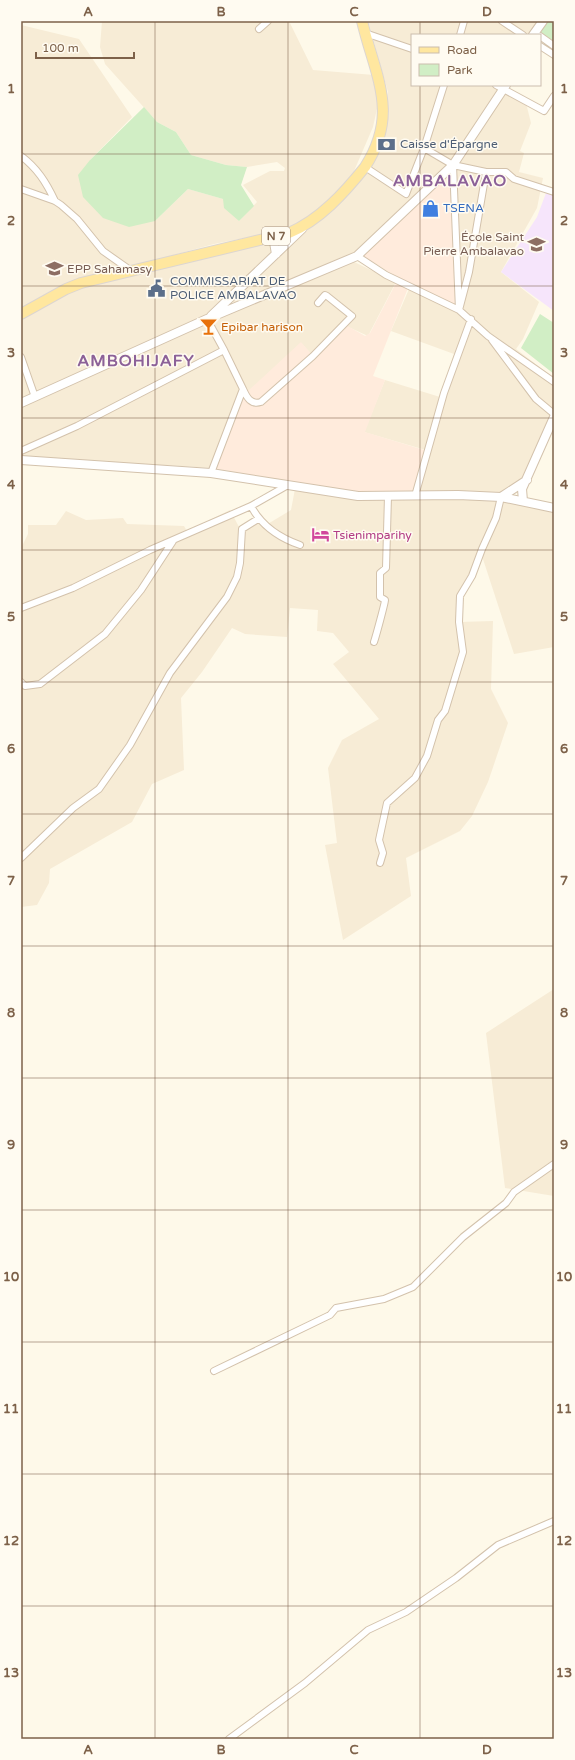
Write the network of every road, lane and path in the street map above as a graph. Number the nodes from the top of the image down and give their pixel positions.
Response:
1 (268, 21) edge
2 (362, 21) edge
3 (464, 21) edge
4 (502, 21) edge
5 (542, 21) edge
6 (259, 29) dead end
7 (365, 32) junction
8 (460, 34) edge
9 (522, 34) edge
10 (537, 34) edge
11 (541, 38) edge
12 (554, 46) edge
13 (541, 47) edge
14 (411, 49) edge
15 (553, 53) edge
16 (444, 86) edge
17 (505, 87) edge
18 (554, 96) edge
19 (424, 148) junction
20 (21, 156) edge
21 (454, 165) junction
22 (365, 167) junction
23 (486, 172) junction
24 (21, 189) edge
25 (554, 192) edge
26 (406, 194) junction
27 (55, 200) junction
28 (413, 204) junction
29 (304, 227) junction
30 (273, 236) junction
31 (276, 254) junction
32 (357, 256) junction
33 (130, 270) junction
34 (318, 303) dead end
35 (459, 310) junction
36 (21, 314) edge
37 (471, 319) junction
38 (207, 320) junction
39 (488, 336) junction
40 (224, 350) junction
41 (21, 357) edge
42 (554, 382) edge
43 (243, 389) junction
44 (35, 397) junction
45 (21, 403) edge
46 (554, 414) edge
47 (554, 417) edge
48 (21, 451) edge
49 (21, 460) edge
50 (211, 473) junction
51 (528, 479) junction
52 (289, 484) junction
53 (388, 496) junction
54 (415, 496) junction
55 (501, 497) junction
56 (524, 501) junction
57 (251, 506) junction
58 (554, 508) edge
59 (258, 519) junction
60 (174, 540) junction
61 (300, 545) dead end
62 (21, 608) edge
63 (374, 642) dead end
64 (21, 682) edge
65 (21, 858) edge
66 (380, 863) dead end
67 (554, 1164) edge
68 (214, 1371) dead end
69 (554, 1521) edge
70 (229, 1739) edge

1 - 6 street
2 - 7 main road, N 7
3 - 8 street
4 - 9 street
5 - 10 street
7 - 14 street
7 - 22 main road, N 7
11 - 12 street
13 - 15 street
16 - 19 street
17 - 18 street
17 - 21 street
19 - 21 street
19 - 26 street
20 - 27 street
21 - 23 street
21 - 28 street
21 - 35 street
22 - 26 street
22 - 29 main road, N 7
23 - 25 street
23 - 35 street
24 - 27 street
26 - 28 street
27 - 33 street
28 - 32 street
29 - 30 main road, N 7
29 - 31 street
30 - 31 street
30 - 33 main road, N 7
31 - 38 street
32 - 35 street
32 - 38 street
33 - 36 main road, N 7
34 - 43 street
35 - 37 street
37 - 39 street
37 - 54 street
38 - 40 street
38 - 44 street
39 - 42 street
39 - 46 street
40 - 43 street
40 - 48 street
41 - 44 street
43 - 50 street
44 - 45 street
47 - 51 street
49 - 50 street
50 - 52 street
51 - 55 street
51 - 56 street
52 - 53 street
52 - 57 street
53 - 54 street
53 - 63 street
54 - 55 street
55 - 56 street
55 - 66 street
56 - 58 street
57 - 59 street
57 - 60 street
59 - 61 street
59 - 65 street
60 - 62 street
60 - 64 street
67 - 68 street
69 - 70 street

